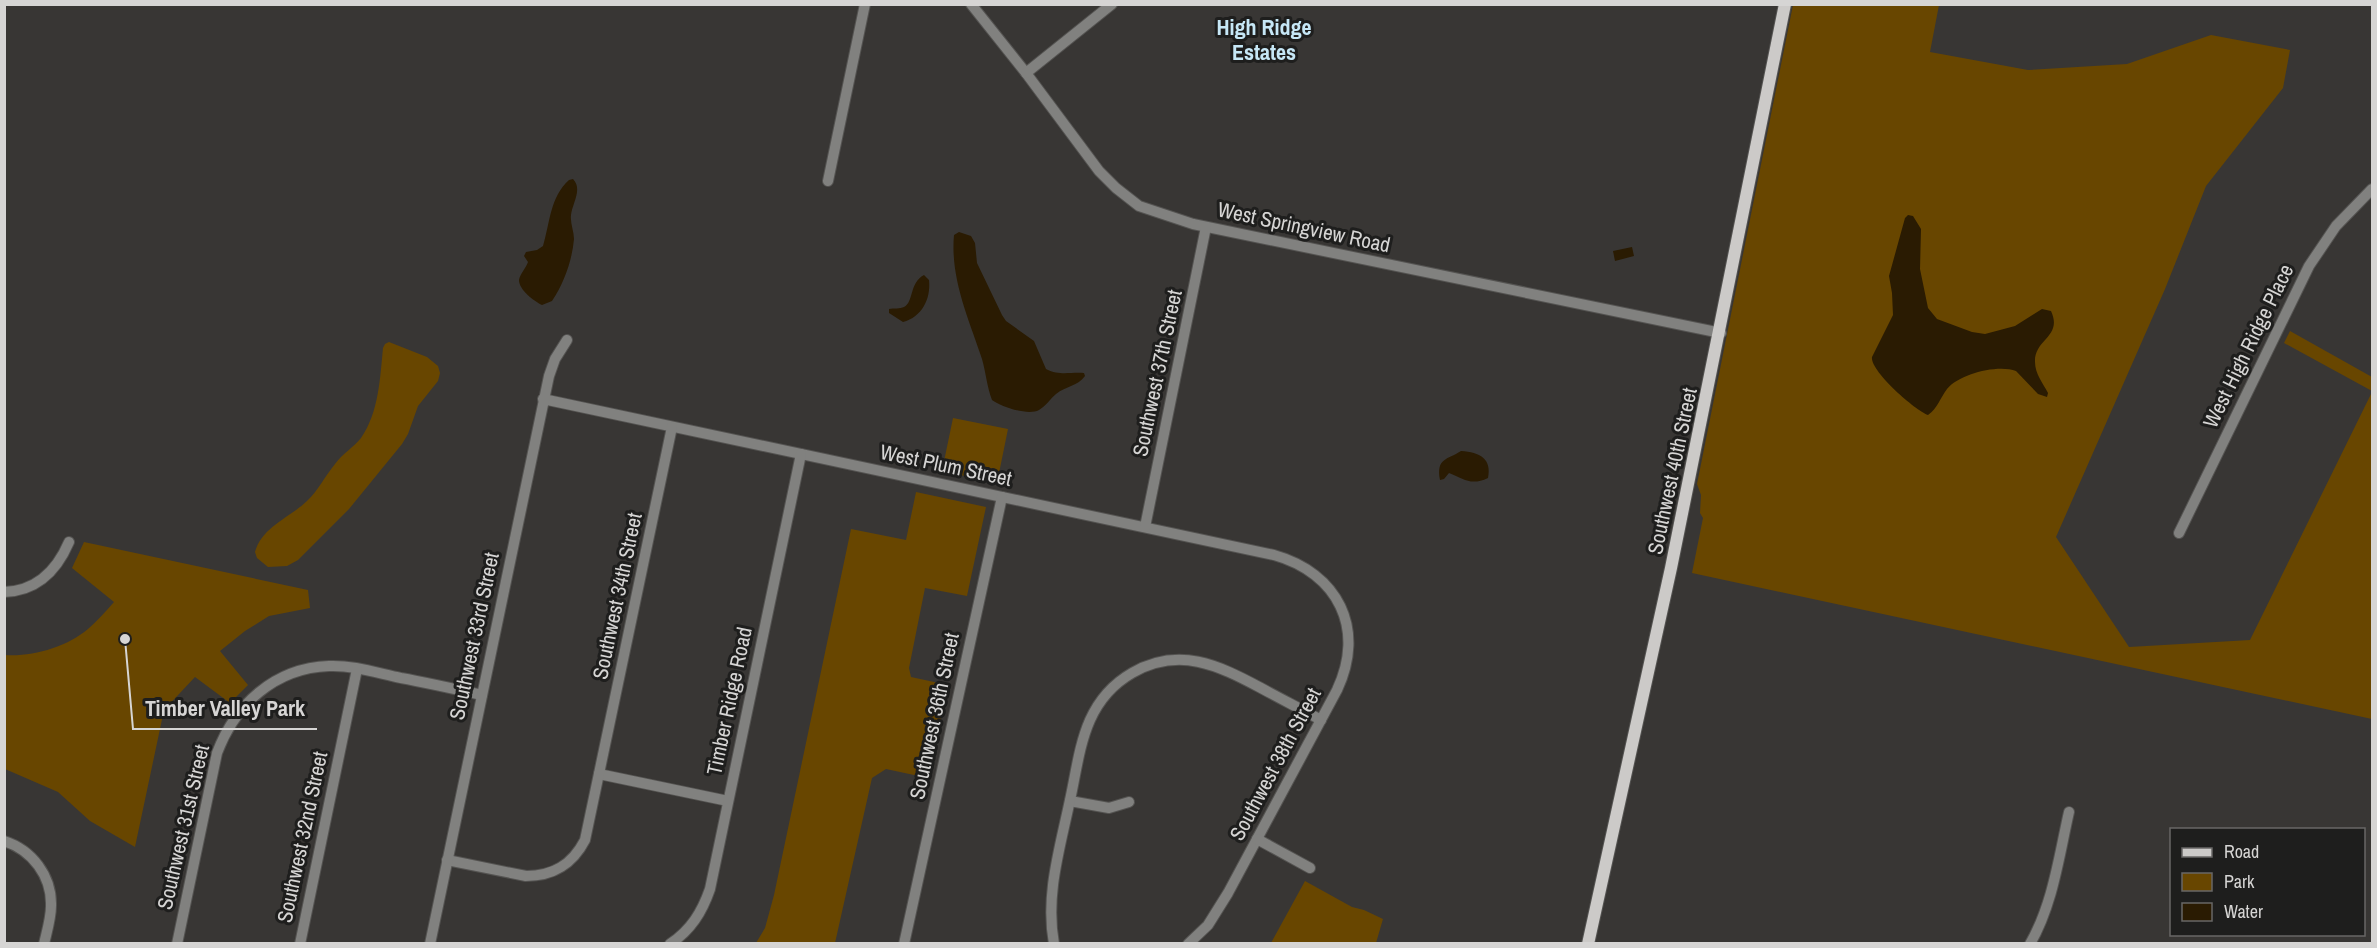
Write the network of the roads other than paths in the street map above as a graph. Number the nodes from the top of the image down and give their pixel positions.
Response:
1 (865, 4) edge
2 (971, 4) edge
3 (1112, 4) edge
4 (1785, 4) edge
5 (1026, 73) junction
6 (828, 181) dead end
7 (2373, 189) edge
8 (1206, 227) junction
9 (1720, 333) junction
10 (567, 340) dead end
11 (543, 399) junction
12 (672, 427) junction
13 (801, 454) junction
14 (1002, 496) junction
15 (1145, 527) junction
16 (2179, 533) dead end
17 (69, 542) dead end
18 (1330, 589) joint
19 (4, 592) edge
20 (357, 669) junction
21 (482, 695) junction
22 (1321, 720) junction
23 (599, 774) junction
24 (728, 801) junction
25 (1070, 801) junction
26 (1129, 802) dead end
27 (2069, 812) dead end
28 (1257, 839) junction
29 (4, 841) edge
30 (447, 860) junction
31 (1310, 868) dead end
32 (44, 944) edge
33 (177, 944) edge
34 (300, 944) edge
35 (430, 944) edge
36 (670, 944) edge
37 (904, 944) edge
38 (1054, 944) edge
39 (1188, 944) edge
40 (1588, 944) edge
41 (2030, 944) edge

1 - 6 street
2 - 5 street, West Springview Road
3 - 5 street
4 - 9 main road, Southwest 40th Street
5 - 8 street, West Springview Road
7 - 16 street, West High Ridge Place
8 - 9 street, West Springview Road
8 - 15 street, Southwest 37th Street
9 - 40 main road, Southwest 40th Street
10 - 11 street, Southwest 33rd Street
11 - 12 street, West Plum Street
11 - 21 street, Southwest 33rd Street
12 - 13 street, West Plum Street
12 - 23 street, Southwest 34th Street
13 - 14 street, West Plum Street
13 - 24 street, Timber Ridge Road
14 - 15 street, West Plum Street
14 - 37 street, Southwest 36th Street
15 - 18 street, West Plum Street
17 - 19 street
18 - 22 street, Southwest 38th Street
20 - 21 street, Southwest 31st Street
20 - 33 street, Southwest 31st Street
20 - 34 street, Southwest 32nd Street
21 - 30 street, Southwest 33rd Street
22 - 25 street
22 - 28 street, Southwest 38th Street
23 - 24 street
23 - 30 street, Southwest 34th Street
24 - 36 street, Timber Ridge Road
25 - 26 street
25 - 38 street
27 - 41 street
28 - 31 street
28 - 39 street, Southwest 38th Street
29 - 32 street
30 - 35 street, Southwest 33rd Street

